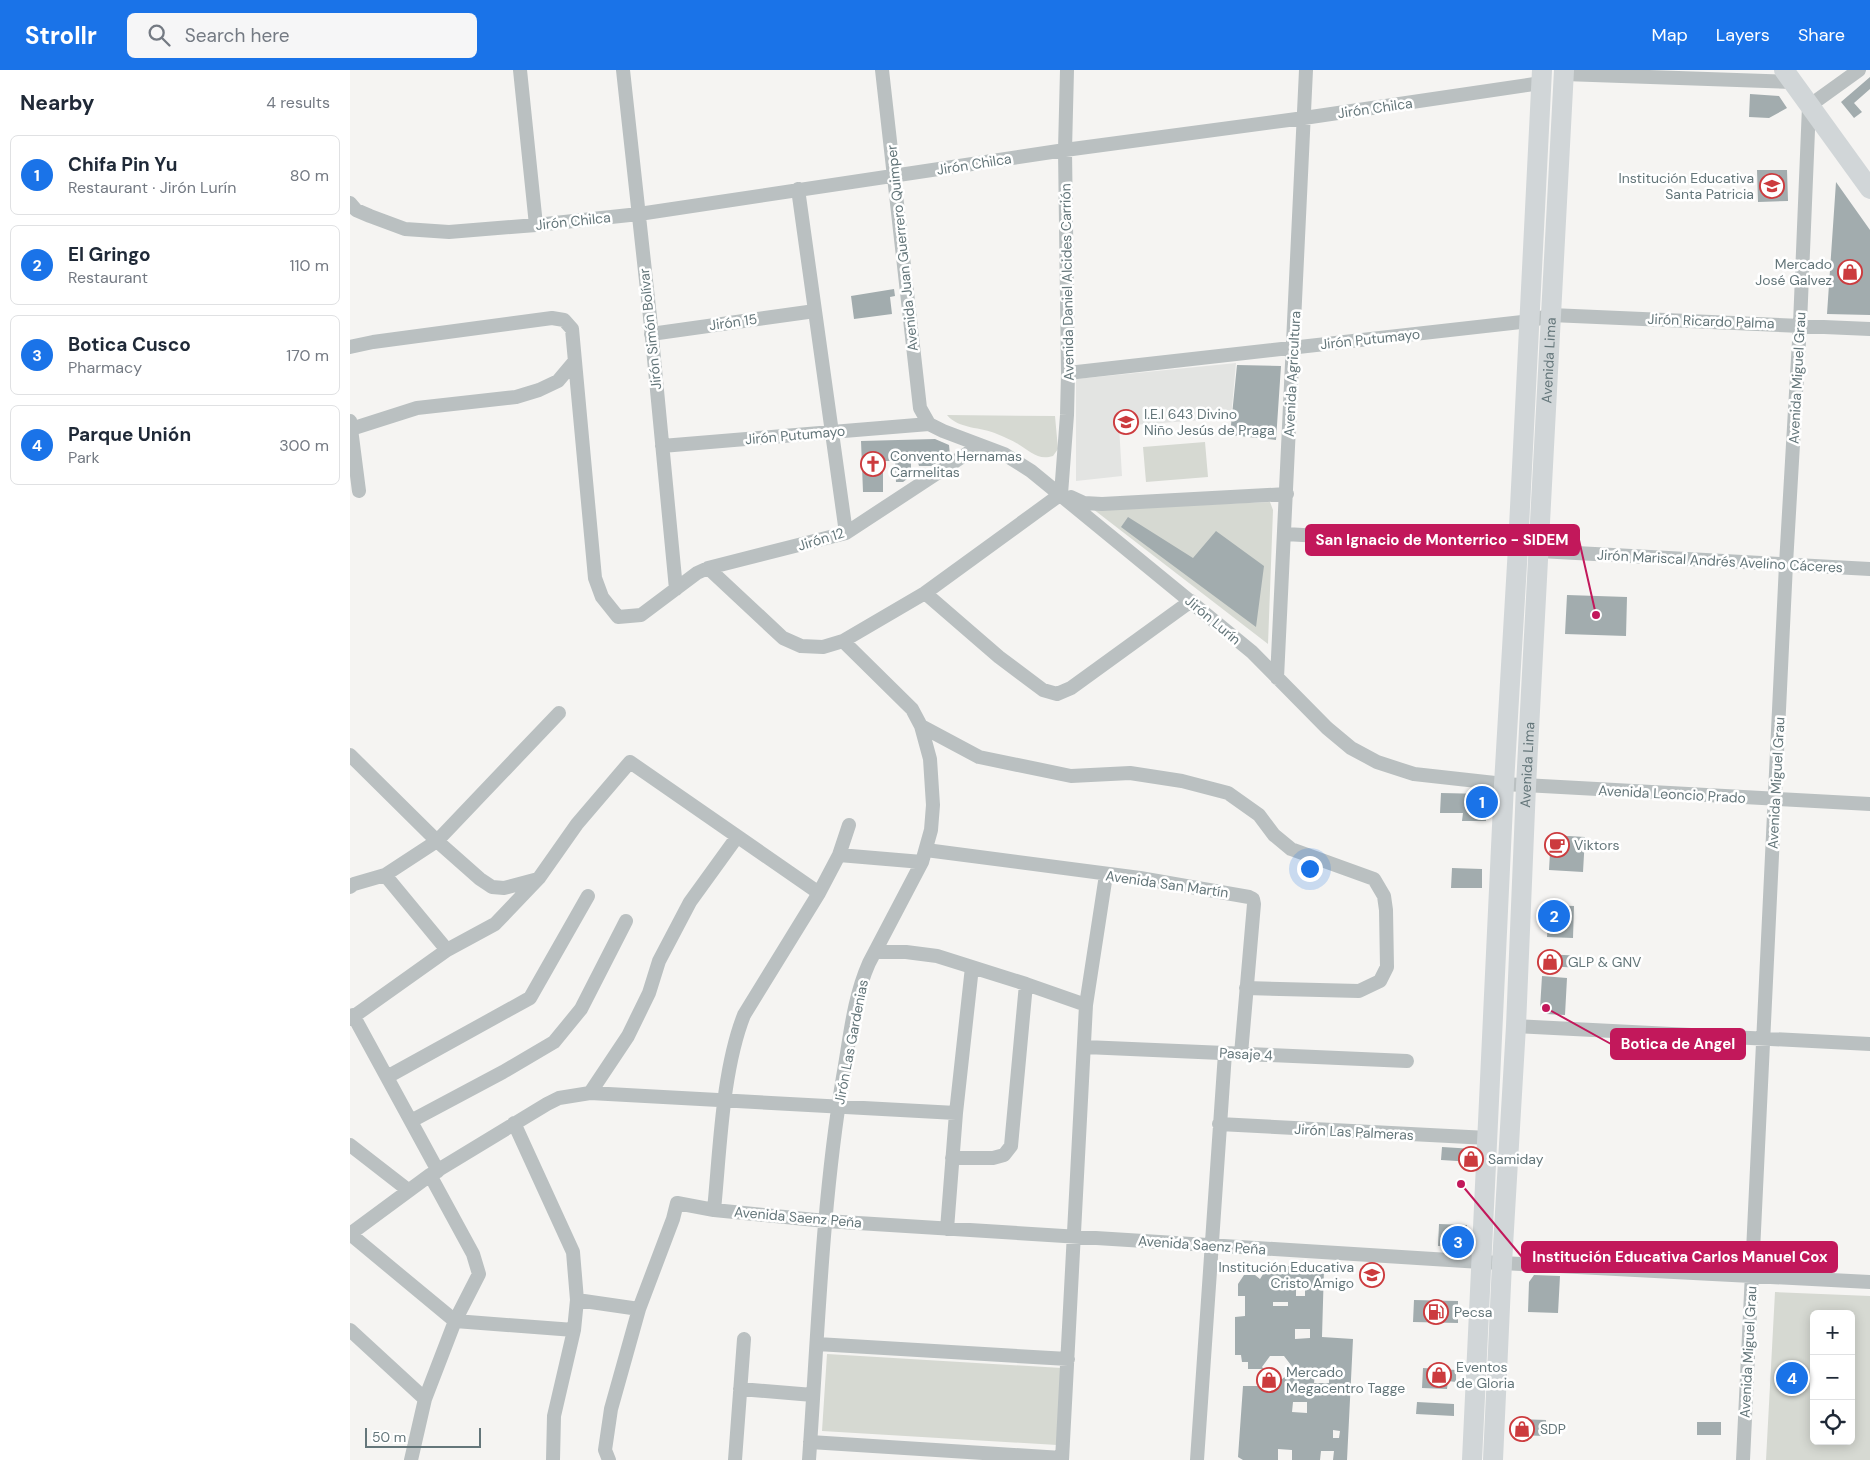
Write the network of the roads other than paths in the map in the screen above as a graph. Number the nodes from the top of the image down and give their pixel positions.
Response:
1 (520, 70) edge
2 (623, 70) edge
3 (882, 70) edge
4 (1068, 70) edge
5 (1306, 70) edge
6 (1859, 70) edge
7 (1564, 72) edge
8 (1542, 76) edge
9 (1788, 76) edge
10 (1809, 106) junction
11 (1304, 118) junction
12 (1065, 150) junction
13 (894, 177) junction
14 (798, 189) junction
15 (1870, 190) edge
16 (350, 204) edge
17 (639, 214) junction
18 (536, 225) junction
19 (816, 311) junction
20 (1551, 315) junction
21 (1530, 321) junction
22 (1800, 324) junction
23 (1870, 329) edge
24 (651, 334) junction
25 (350, 347) edge
26 (1293, 347) junction
27 (574, 362) junction
28 (1068, 373) junction
29 (929, 424) junction
30 (351, 425) edge
31 (832, 432) junction
32 (980, 445) junction
33 (662, 446) junction
34 (359, 491) dead end
35 (1061, 494) junction
36 (1287, 494) junction
37 (846, 533) junction
38 (1284, 534) junction
39 (1518, 547) junction
40 (1539, 551) junction
41 (1786, 564) junction
42 (708, 568) junction
43 (1870, 569) edge
44 (676, 589) junction
45 (925, 593) junction
46 (1191, 601) junction
47 (843, 642) junction
48 (1278, 678) junction
49 (559, 713) dead end
50 (921, 726) junction
51 (350, 754) edge
52 (1504, 784) junction
53 (1526, 786) junction
54 (1775, 799) junction
55 (1870, 804) edge
56 (849, 825) dead end
57 (737, 837) junction
58 (436, 841) junction
59 (839, 855) junction
60 (924, 856) junction
61 (385, 875) junction
62 (1106, 875) junction
63 (539, 878) junction
64 (352, 883) edge
65 (819, 893) junction
66 (588, 896) dead end
67 (626, 921) dead end
68 (447, 950) junction
69 (875, 952) junction
70 (972, 967) junction
71 (1026, 984) junction
72 (1246, 988) junction
73 (1086, 1005) junction
74 (352, 1017) edge
75 (1516, 1026) junction
76 (1764, 1038) junction
77 (1870, 1044) edge
78 (1085, 1047) junction
79 (1225, 1053) junction
80 (1241, 1054) junction
81 (1407, 1061) dead end
82 (387, 1077) junction
83 (590, 1093) junction
84 (725, 1100) junction
85 (838, 1106) junction
86 (956, 1113) junction
87 (411, 1121) junction
88 (514, 1123) junction
89 (1219, 1124) junction
90 (1488, 1138) junction
91 (350, 1145) edge
92 (952, 1158) junction
93 (434, 1173) junction
94 (408, 1190) junction
95 (714, 1210) junction
96 (826, 1221) junction
97 (947, 1229) junction
98 (350, 1234) edge
99 (1075, 1237) junction
100 (1212, 1245) junction
101 (1481, 1262) junction
102 (1502, 1263) junction
103 (1752, 1276) junction
104 (1870, 1282) edge
105 (577, 1300) junction
106 (639, 1309) junction
107 (455, 1321) junction
108 (350, 1330) edge
109 (574, 1330) junction
110 (744, 1339) dead end
111 (817, 1344) junction
112 (1068, 1359) junction
113 (740, 1389) junction
114 (813, 1395) junction
115 (425, 1399) junction
116 (810, 1442) junction
117 (1062, 1459) edge
118 (411, 1460) edge
119 (553, 1460) edge
120 (609, 1460) edge
121 (735, 1460) edge
122 (809, 1460) edge
123 (1197, 1460) edge
124 (1472, 1460) edge
125 (1493, 1460) edge
126 (1743, 1460) edge

1 - 18 street
2 - 17 street, Jirón Simón Bolívar
3 - 13 street, Avenida Juan Guerrero Quimper
4 - 12 street, Avenida Daniel Alcides Carrión
5 - 11 street, Avenida Agricultura
6 - 10 street
7 - 9 street
7 - 20 main road, Avenida Lima
8 - 11 street, Jirón Chilca
8 - 21 main road, Avenida Lima
9 - 10 main road
10 - 15 main road
10 - 22 street, Avenida Miguel Grau
11 - 12 street, Jirón Chilca
11 - 26 street, Avenida Agricultura
12 - 13 street, Jirón Chilca
12 - 28 street, Avenida Daniel Alcides Carrión
13 - 14 street, Jirón Chilca
13 - 29 street, Avenida Juan Guerrero Quimper
14 - 17 street, Jirón Chilca
14 - 19 street
16 - 18 street, Jirón Chilca
17 - 18 street, Jirón Chilca
17 - 24 street, Jirón Simón Bolívar
19 - 24 street, Jirón 15
19 - 31 street
20 - 21 street, Jirón Putumayo
20 - 22 street, Jirón Ricardo Palma
20 - 40 main road, Avenida Lima
21 - 26 street, Jirón Putumayo
21 - 39 main road, Avenida Lima
22 - 23 street, Jirón Ricardo Palma
22 - 41 street, Avenida Miguel Grau
24 - 33 street, Jirón Simón Bolívar
25 - 27 street
26 - 28 street, Jirón Putumayo
26 - 36 street, Avenida Agricultura
27 - 30 street
27 - 44 street, Jirón 12
28 - 35 street, Avenida Daniel Alcides Carrión
29 - 31 street, Jirón Putumayo
29 - 32 street, Jirón Lurín
30 - 34 street
31 - 33 street, Jirón Putumayo
31 - 37 street
32 - 35 street, Jirón Lurín
32 - 37 street, Jirón 12
33 - 44 street, Jirón Simón Bolívar
35 - 36 street
35 - 45 street
35 - 46 street, Jirón Lurín
36 - 38 street, Avenida Agricultura
37 - 42 street, Jirón 12
38 - 39 street
38 - 48 street, Avenida Agricultura
39 - 52 main road, Avenida Lima
40 - 41 street, Jirón Mariscal Andrés Avelino Cáceres
40 - 53 main road, Avenida Lima
41 - 43 street, Jirón Mariscal Andrés Avelino Cáceres
41 - 54 street, Avenida Miguel Grau
42 - 44 street, Jirón 12
42 - 47 street
45 - 46 street
45 - 47 street
46 - 48 street, Jirón Lurín
47 - 50 street, Jirón Las Gardenias
48 - 52 street, Jirón Lurín
49 - 58 street
50 - 60 street, Jirón Las Gardenias
50 - 72 street
51 - 58 street
52 - 53 street, Avenida Leoncio Prado
52 - 90 main road, Avenida Lima
53 - 54 street, Avenida Leoncio Prado
53 - 75 main road, Avenida Lima
54 - 55 street, Avenida Leoncio Prado
54 - 76 street, Avenida Miguel Grau
56 - 59 street
57 - 63 street
57 - 65 street
57 - 83 street
58 - 61 street
58 - 63 street
59 - 60 street, Avenida San Martín
59 - 65 street
60 - 62 street, Avenida San Martín
60 - 69 street, Jirón Las Gardenias
61 - 64 street
61 - 68 street
62 - 72 street, Avenida San Martín
62 - 73 street
63 - 68 street
65 - 84 street
66 - 82 street
67 - 87 street
68 - 74 street
69 - 70 street
69 - 85 street, Jirón Las Gardenias
70 - 71 street
70 - 86 street
71 - 73 street
71 - 92 street
72 - 80 street, Avenida San Martín
73 - 78 street
74 - 82 street
75 - 76 street
75 - 102 main road, Avenida Lima
76 - 77 street
76 - 103 street, Avenida Miguel Grau
78 - 79 street, Pasaje 4
78 - 99 street
79 - 80 street, Pasaje 4
79 - 89 street
80 - 81 street, Pasaje 4
82 - 87 street
83 - 84 street
83 - 88 street
84 - 85 street
84 - 95 street
85 - 86 street
85 - 96 street, Jirón Las Gardenias
86 - 92 street
87 - 93 street
88 - 93 street
88 - 105 street
89 - 90 street, Jirón Las Palmeras
89 - 100 street
90 - 101 main road, Avenida Lima
91 - 94 street
92 - 97 street
93 - 94 street
93 - 107 street
94 - 98 street
95 - 96 street, Avenida Saenz Peña
95 - 106 street, Avenida Saenz Peña
96 - 97 street, Avenida Saenz Peña
96 - 111 street, Jirón Las Gardenias
97 - 99 street, Avenida Saenz Peña
98 - 107 street
99 - 100 street, Avenida Saenz Peña
99 - 112 street
100 - 101 street, Avenida Saenz Peña
100 - 123 street
101 - 102 street, Avenida Saenz Peña
101 - 124 main road, Avenida Lima
102 - 103 street, Avenida Saenz Peña
102 - 125 main road, Avenida Lima
103 - 104 street, Avenida Saenz Peña
103 - 126 street, Avenida Miguel Grau
105 - 106 street
105 - 109 street
106 - 120 street
107 - 109 street
107 - 115 street
108 - 115 street
109 - 119 street
110 - 113 street
111 - 112 street
111 - 114 street, Jirón Las Gardenias
112 - 117 street
113 - 114 street
113 - 121 street
114 - 116 street, Jirón Las Gardenias
115 - 118 street
116 - 117 street
116 - 122 street, Jirón Las Gardenias

